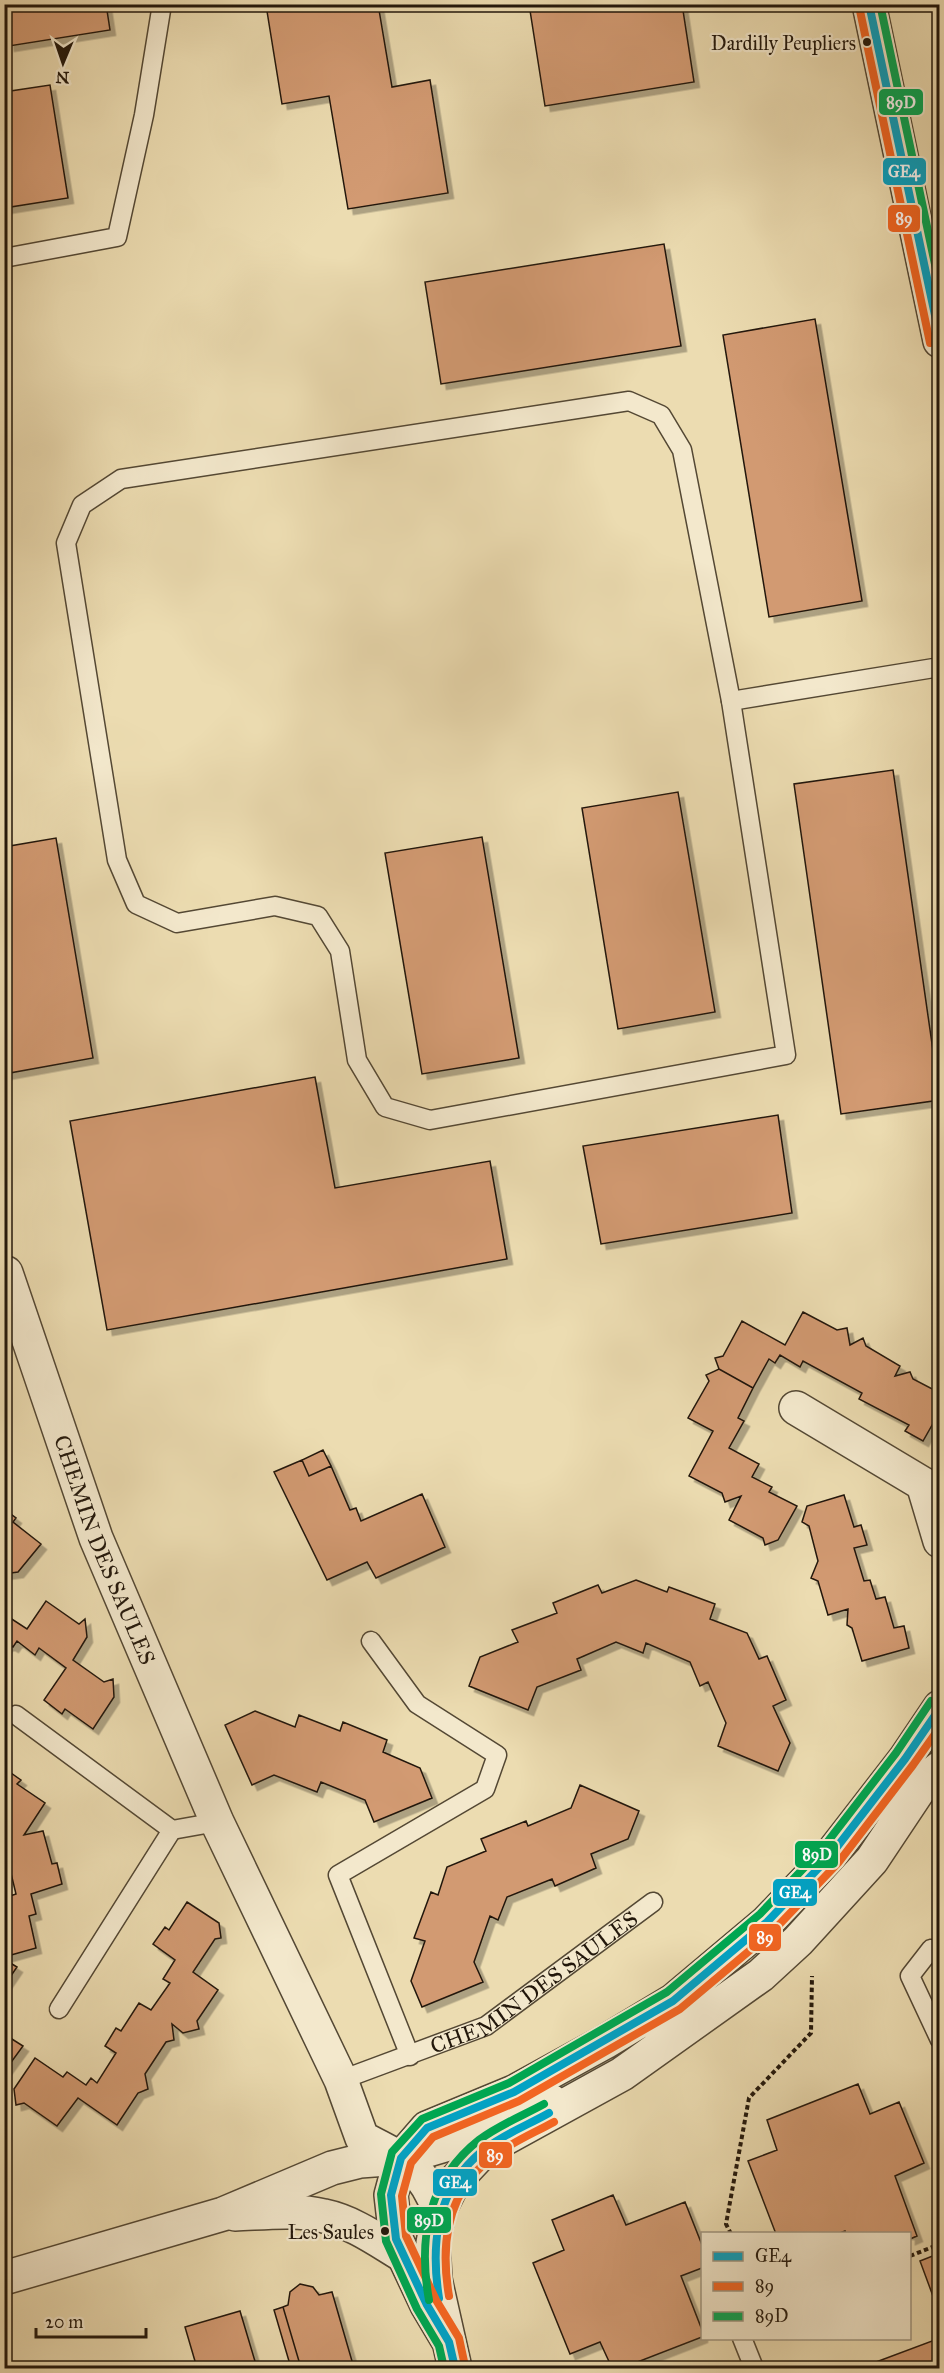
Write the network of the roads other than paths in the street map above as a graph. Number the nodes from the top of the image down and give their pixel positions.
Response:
1 (162, 4) edge
2 (869, 4) edge
3 (4, 258) edge
4 (935, 296) edge
5 (939, 341) edge
6 (939, 667) edge
7 (731, 701) junction
8 (6, 1273) dead end
9 (796, 1408) dead end
10 (939, 1541) edge
11 (371, 1641) dead end
12 (939, 1707) edge
13 (16, 1715) dead end
14 (939, 1768) edge
15 (218, 1822) junction
16 (172, 1830) junction
17 (653, 1902) dead end
18 (931, 1950) dead end
19 (59, 2009) dead end
20 (939, 2040) edge
21 (410, 2056) junction
22 (341, 2080) junction
23 (592, 2090) junction
24 (401, 2158) junction
25 (439, 2211) junction
26 (223, 2214) junction
27 (404, 2256) junction
28 (4, 2278) edge
29 (743, 2340) edge
30 (452, 2356) edge
31 (754, 2368) edge

1 - 3 lane
2 - 4 street
4 - 5 street
6 - 7 lane
7 - 7 lane
8 - 15 street, CHEMIN DES SAULES
9 - 10 street
11 - 21 lane, CHEMIN DES SAULES
12 - 24 street
13 - 16 lane
14 - 23 street
15 - 16 lane
15 - 22 street, CHEMIN DES SAULES
16 - 19 lane
17 - 21 lane, CHEMIN DES SAULES
18 - 20 lane
21 - 22 lane, CHEMIN DES SAULES
22 - 24 street, CHEMIN DES SAULES
23 - 24 street
23 - 25 street
24 - 25 street, CHEMIN DES SAULES
24 - 26 street
24 - 27 street
25 - 30 street
26 - 27 street
26 - 28 street
27 - 30 street
29 - 31 lane

